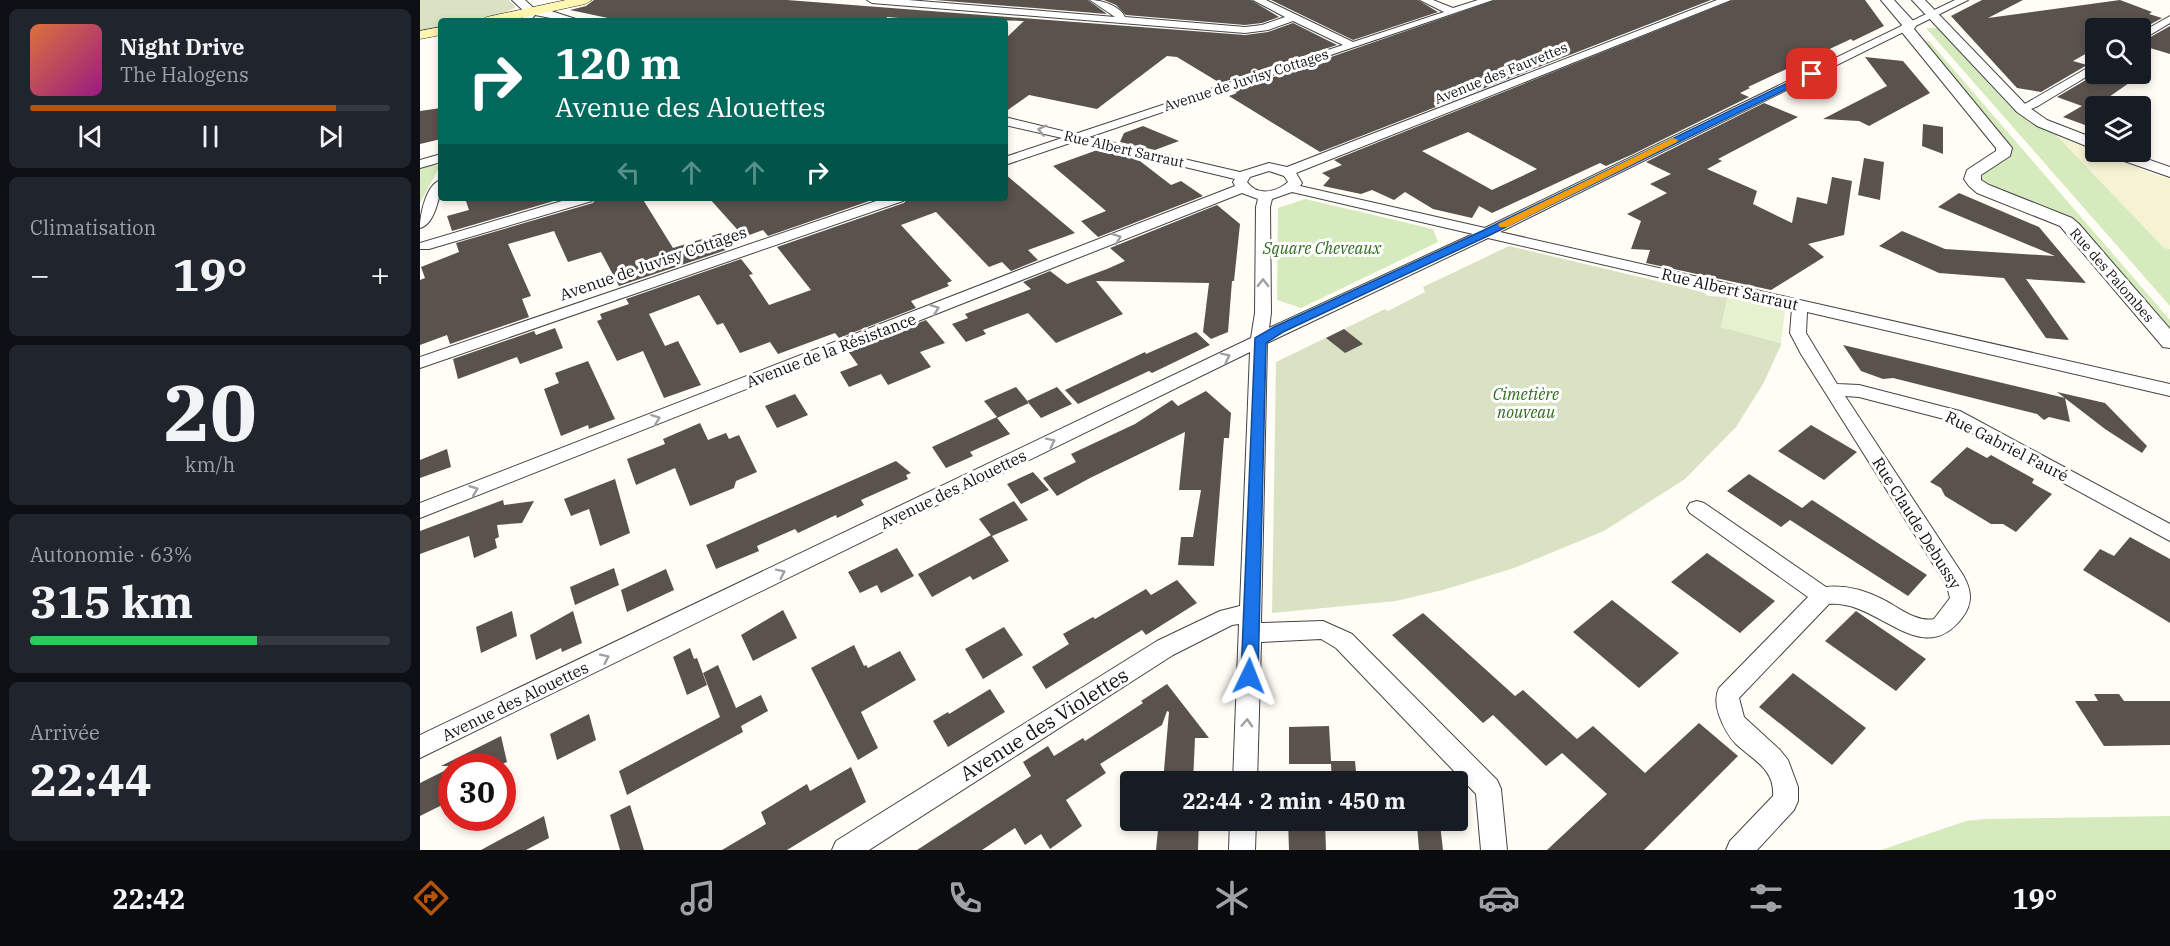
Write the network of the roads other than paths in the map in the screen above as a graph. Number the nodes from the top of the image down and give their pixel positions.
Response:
1 (518, 0) edge
2 (585, 0) edge
3 (872, 0) edge
4 (1095, 0) edge
5 (1258, 0) edge
6 (1425, 0) edge
7 (1488, 0) edge
8 (1726, 0) edge
9 (1887, 0) edge
10 (1918, 0) edge
11 (1963, 0) edge
12 (915, 2) edge
13 (1453, 12) junction
14 (1932, 15) junction
15 (528, 16) edge
16 (1293, 17) junction
17 (512, 18) edge
18 (566, 18) edge
19 (2170, 19) edge
20 (1121, 20) junction
21 (1912, 25) junction
22 (2151, 31) edge
23 (438, 32) edge
24 (420, 35) edge
25 (1351, 45) junction
26 (2085, 73) edge
27 (2022, 109) junction
28 (1008, 122) edge
29 (1074, 137) junction
30 (2085, 141) edge
31 (438, 159) edge
32 (1008, 160) edge
33 (2142, 162) edge
34 (420, 164) edge
35 (1287, 172) junction
36 (2170, 172) edge
37 (1242, 182) junction
38 (1291, 188) junction
39 (438, 190) edge
40 (1266, 196) junction
41 (577, 201) edge
42 (889, 201) edge
43 (420, 224) edge
44 (1486, 233) junction
45 (421, 248) edge
46 (1800, 305) junction
47 (1259, 341) junction
48 (2170, 342) edge
49 (420, 363) edge
50 (1833, 390) junction
51 (2170, 390) edge
52 (1697, 508) dead end
53 (420, 512) edge
54 (2170, 533) edge
55 (1823, 596) junction
56 (1251, 623) junction
57 (420, 747) edge
58 (1245, 771) edge
59 (1243, 831) edge
60 (845, 850) edge
61 (1242, 850) edge
62 (1494, 850) edge
63 (1739, 850) edge

1 - 15 street
2 - 15 main road
3 - 12 street
4 - 20 street
5 - 16 street
6 - 13 street
7 - 13 street, Avenue de Juvisy Cottages
8 - 35 street, Avenue des Fauvettes
9 - 21 street, Rue des Palombes
10 - 14 street
11 - 14 street, Avenue des Alouettes
12 - 20 street
13 - 25 street, Avenue de Juvisy Cottages
14 - 21 street, Avenue des Alouettes
14 - 27 street
15 - 17 main road
15 - 18 street
16 - 20 street
16 - 25 street
19 - 22 street
21 - 44 street, Avenue des Alouettes
21 - 48 street, Rue des Palombes
23 - 24 main road
25 - 29 street, Avenue de Juvisy Cottages
26 - 27 street
27 - 30 street
29 -> 28 street, Rue Albert Sarraut
29 - 32 street, Avenue de Juvisy Cottages
29 - 37 street, Rue Albert Sarraut
31 - 34 street
33 - 36 street
35 - 37 street, Avenue de la Résistance
35 - 38 street
37 - 40 street, Rue Albert Sarraut
53 -> 37 street, Avenue de la Résistance
38 - 40 street
38 - 44 street, Rue Albert Sarraut
39 - 43 street
47 -> 40 street
41 - 45 street
42 - 49 street, Avenue de Juvisy Cottages
44 - 46 street, Rue Albert Sarraut
44 - 47 street, Avenue des Alouettes
46 - 50 street, Rue Claude Debussy
46 - 51 street, Rue Albert Sarraut
47 - 56 street
57 -> 47 street, Avenue des Alouettes
50 - 54 street, Rue Gabriel Fauré
50 - 55 street, Rue Claude Debussy
52 - 55 street
55 - 63 street
58 -> 56 street
56 - 60 street, Avenue des Violettes
56 - 62 street
59 - 61 street

